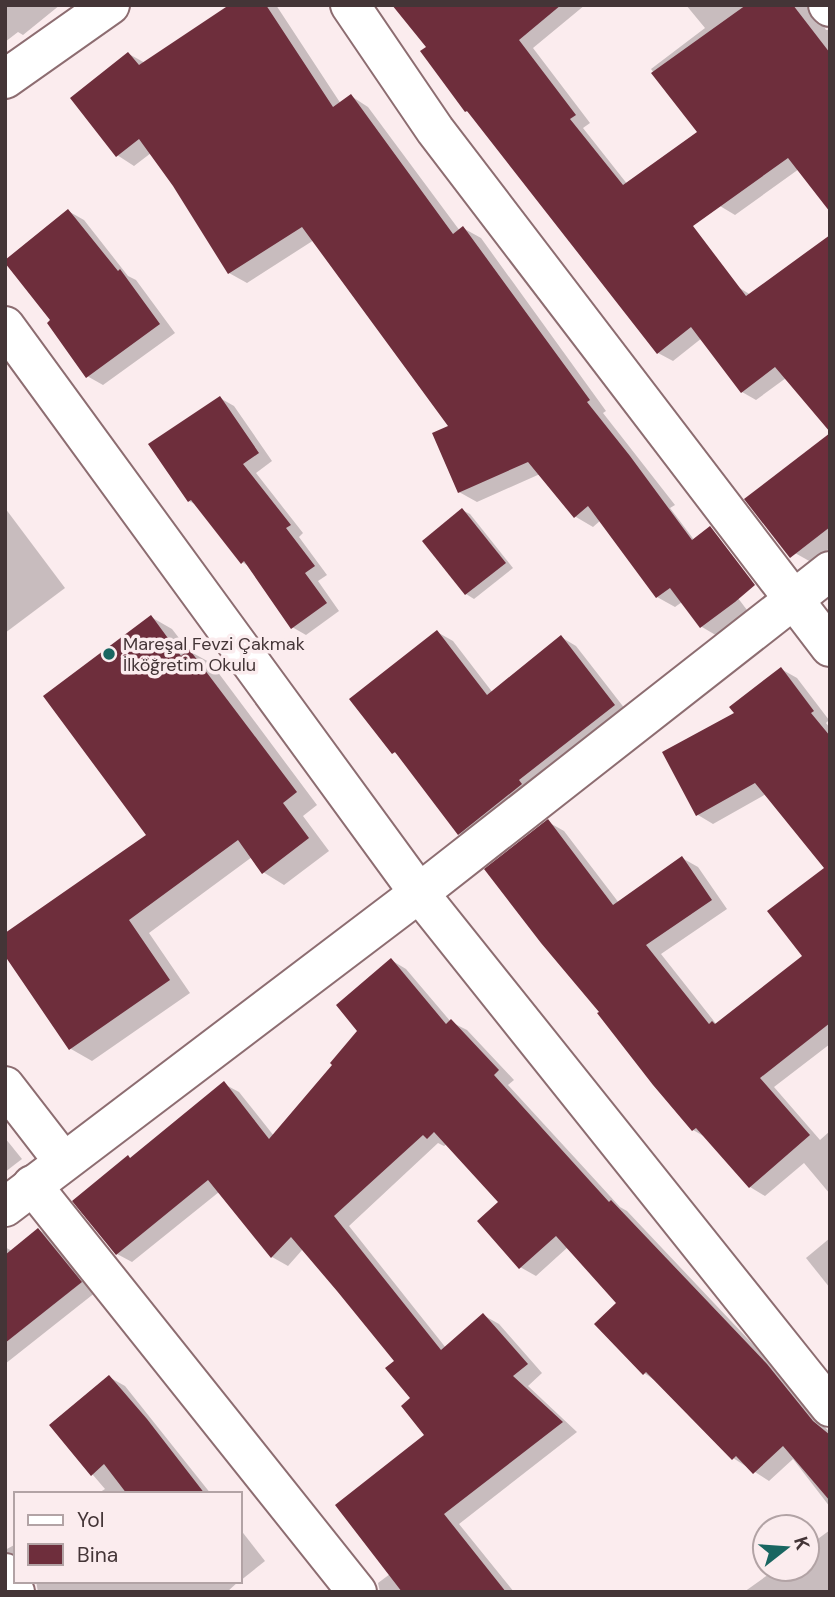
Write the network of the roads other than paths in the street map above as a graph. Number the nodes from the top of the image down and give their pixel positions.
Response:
1 (110, 5) edge
2 (350, 5) edge
3 (5, 79) edge
4 (5, 326) edge
5 (830, 571) edge
6 (794, 599) junction
7 (830, 647) edge
8 (419, 893) junction
9 (5, 1086) edge
10 (63, 1161) junction
11 (19, 1196) edge
12 (830, 1407) edge
13 (5, 1573) edge
14 (15, 1592) edge
15 (357, 1592) edge

1 - 3 street
2 - 6 street
4 - 8 street
5 - 6 street
6 - 7 street
6 - 8 street
8 - 10 street
8 - 12 street
9 - 10 street
10 - 11 street
11 - 15 street
13 - 14 street

